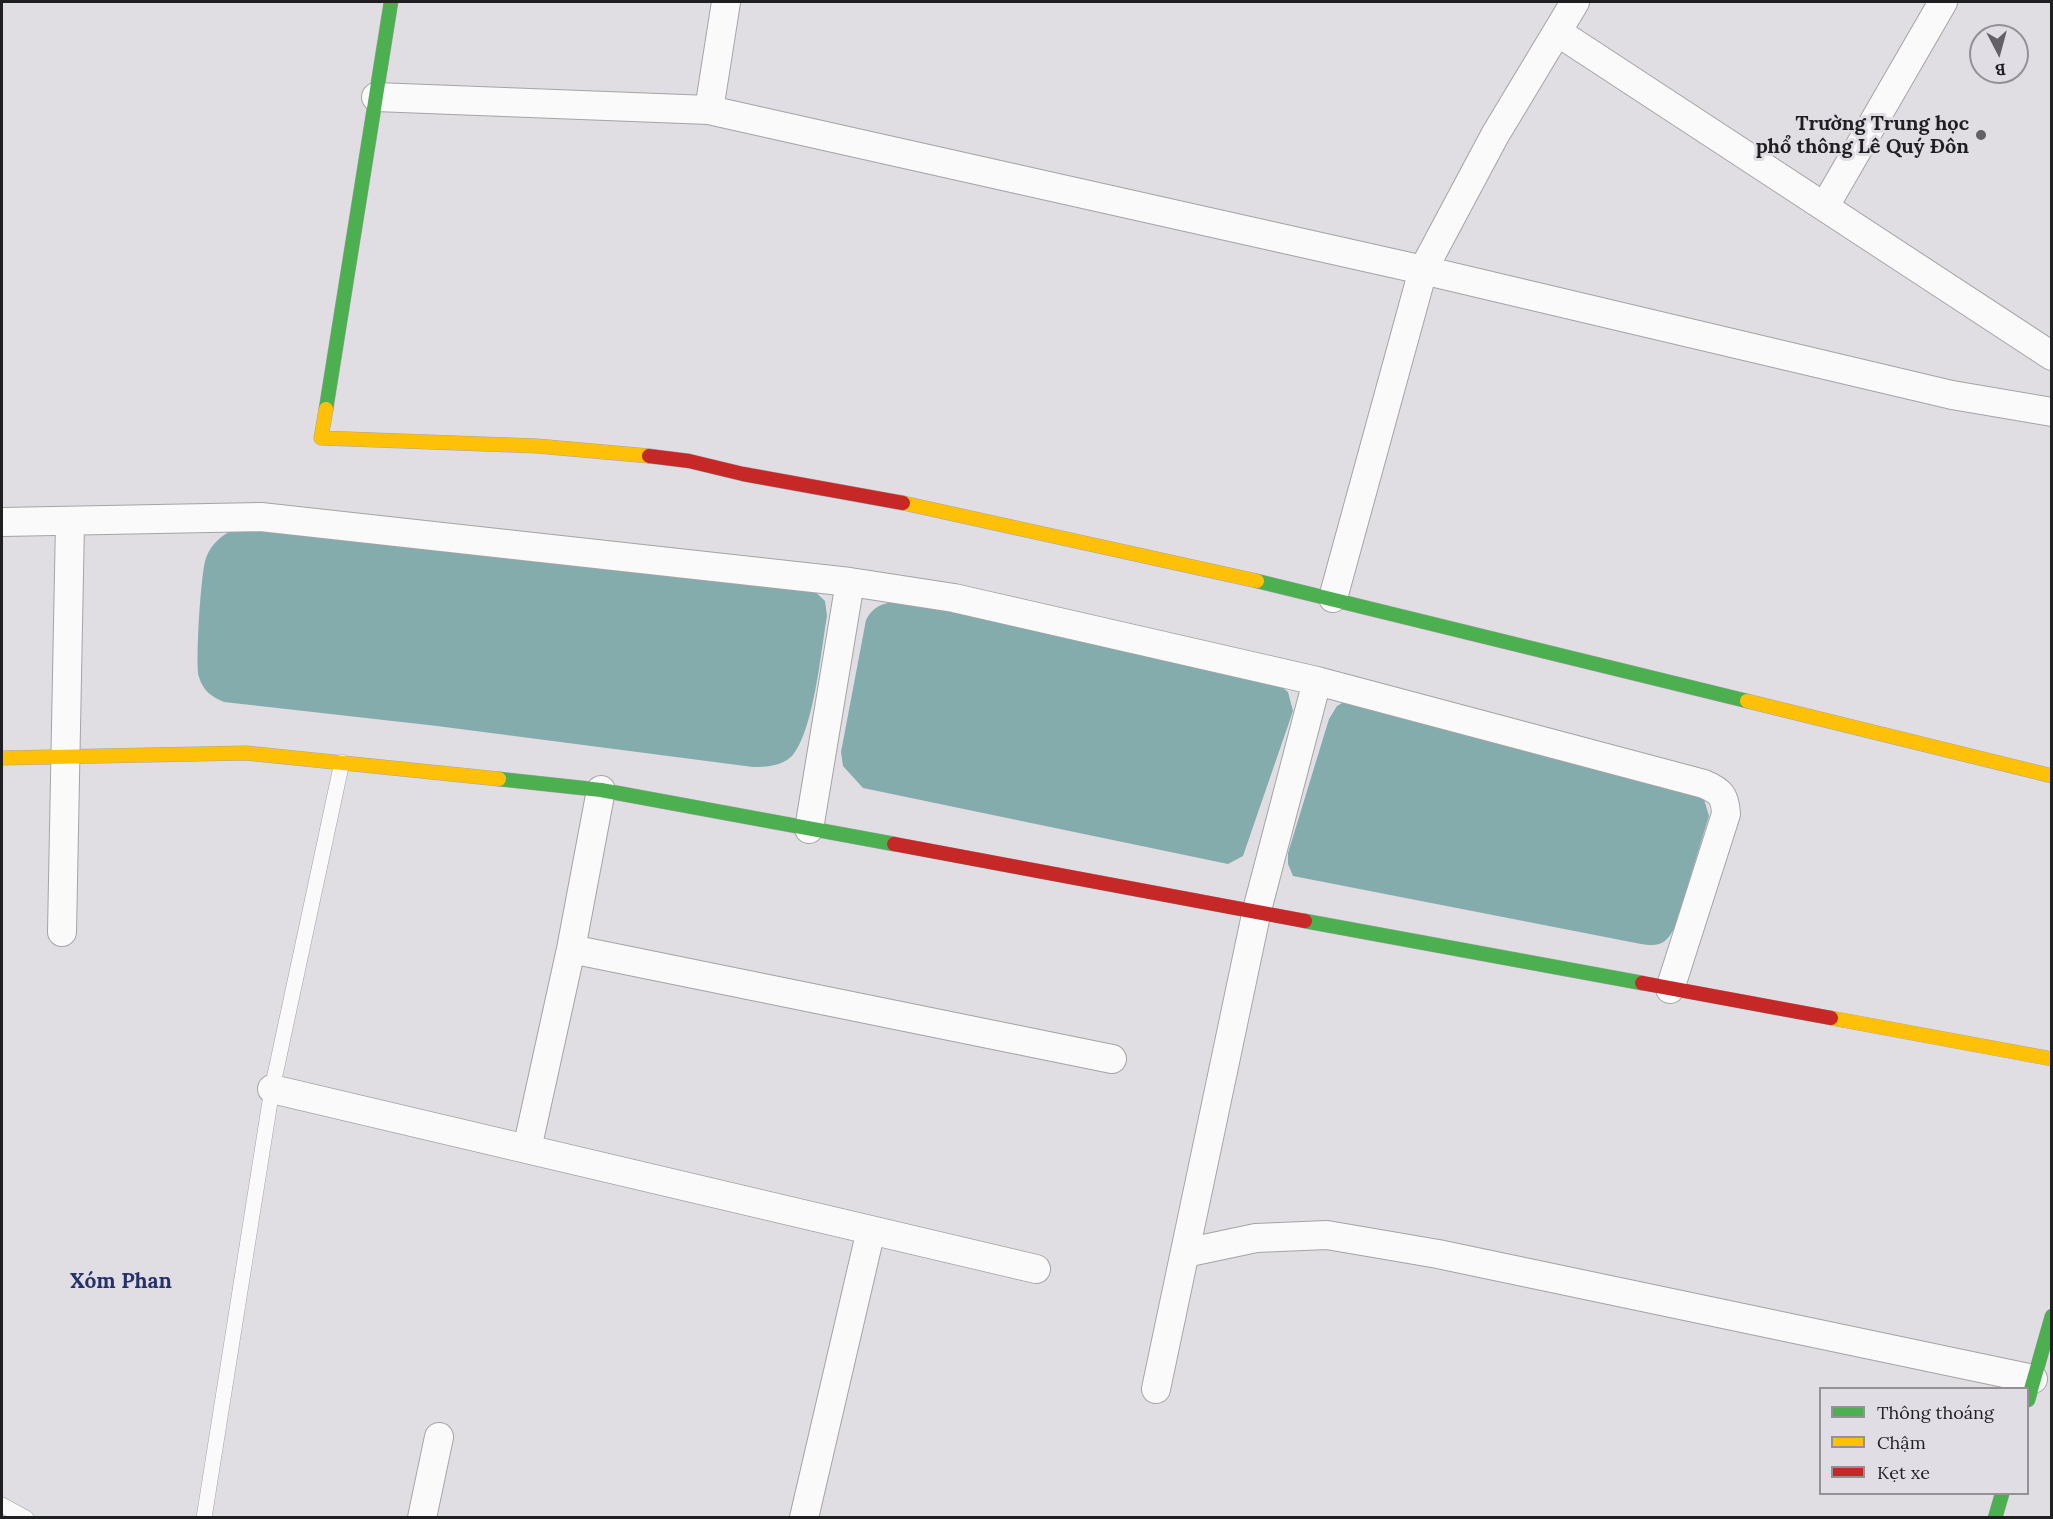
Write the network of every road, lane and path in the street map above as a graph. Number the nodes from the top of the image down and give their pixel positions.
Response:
1 (391, 2) edge
2 (726, 2) edge
3 (1575, 2) edge
4 (1943, 2) edge
5 (1559, 33) junction
6 (376, 97) junction
7 (709, 110) junction
8 (1825, 206) junction
9 (1423, 270) junction
10 (2052, 356) edge
11 (2052, 412) edge
12 (2, 522) edge
13 (70, 522) junction
14 (850, 582) junction
15 (1333, 598) junction
16 (1317, 681) junction
17 (66, 755) junction
18 (2, 758) edge
19 (342, 762) junction
20 (2052, 776) edge
21 (601, 790) junction
22 (808, 829) junction
23 (1257, 910) junction
24 (62, 932) dead end
25 (571, 949) junction
26 (1670, 989) junction
27 (1112, 1059) dead end
28 (2052, 1059) edge
29 (272, 1089) junction
30 (527, 1149) junction
31 (871, 1230) junction
32 (1185, 1253) junction
33 (1036, 1269) dead end
34 (2052, 1316) edge
35 (2017, 1387) edge
36 (1156, 1389) dead end
37 (2030, 1390) edge
38 (439, 1437) dead end
39 (2002, 1495) edge
40 (2, 1505) edge
41 (26, 1518) edge
42 (204, 1518) edge
43 (422, 1518) edge
44 (804, 1518) edge
45 (1995, 1518) edge

1 - 6 street
2 - 7 street
3 - 5 street
4 - 8 street
5 - 8 street
5 - 9 street
6 - 7 street
6 - 15 street
7 - 9 street
8 - 10 street
9 - 11 street
9 - 15 street
12 - 13 street
13 - 14 street
13 - 17 street
14 - 16 street
14 - 22 street
15 - 20 street
16 - 23 street
16 - 26 street
17 - 18 street
17 - 19 street
17 - 24 street
19 - 21 street
19 - 29 lane
21 - 22 street
21 - 25 street
22 - 23 street
23 - 26 street
23 - 32 street
25 - 27 street
25 - 30 street
26 - 28 street
29 - 30 street
29 - 42 lane
30 - 31 street
31 - 33 street
31 - 44 street
32 - 35 street
32 - 36 street
34 - 37 street
38 - 43 street
39 - 45 street
40 - 41 lane

